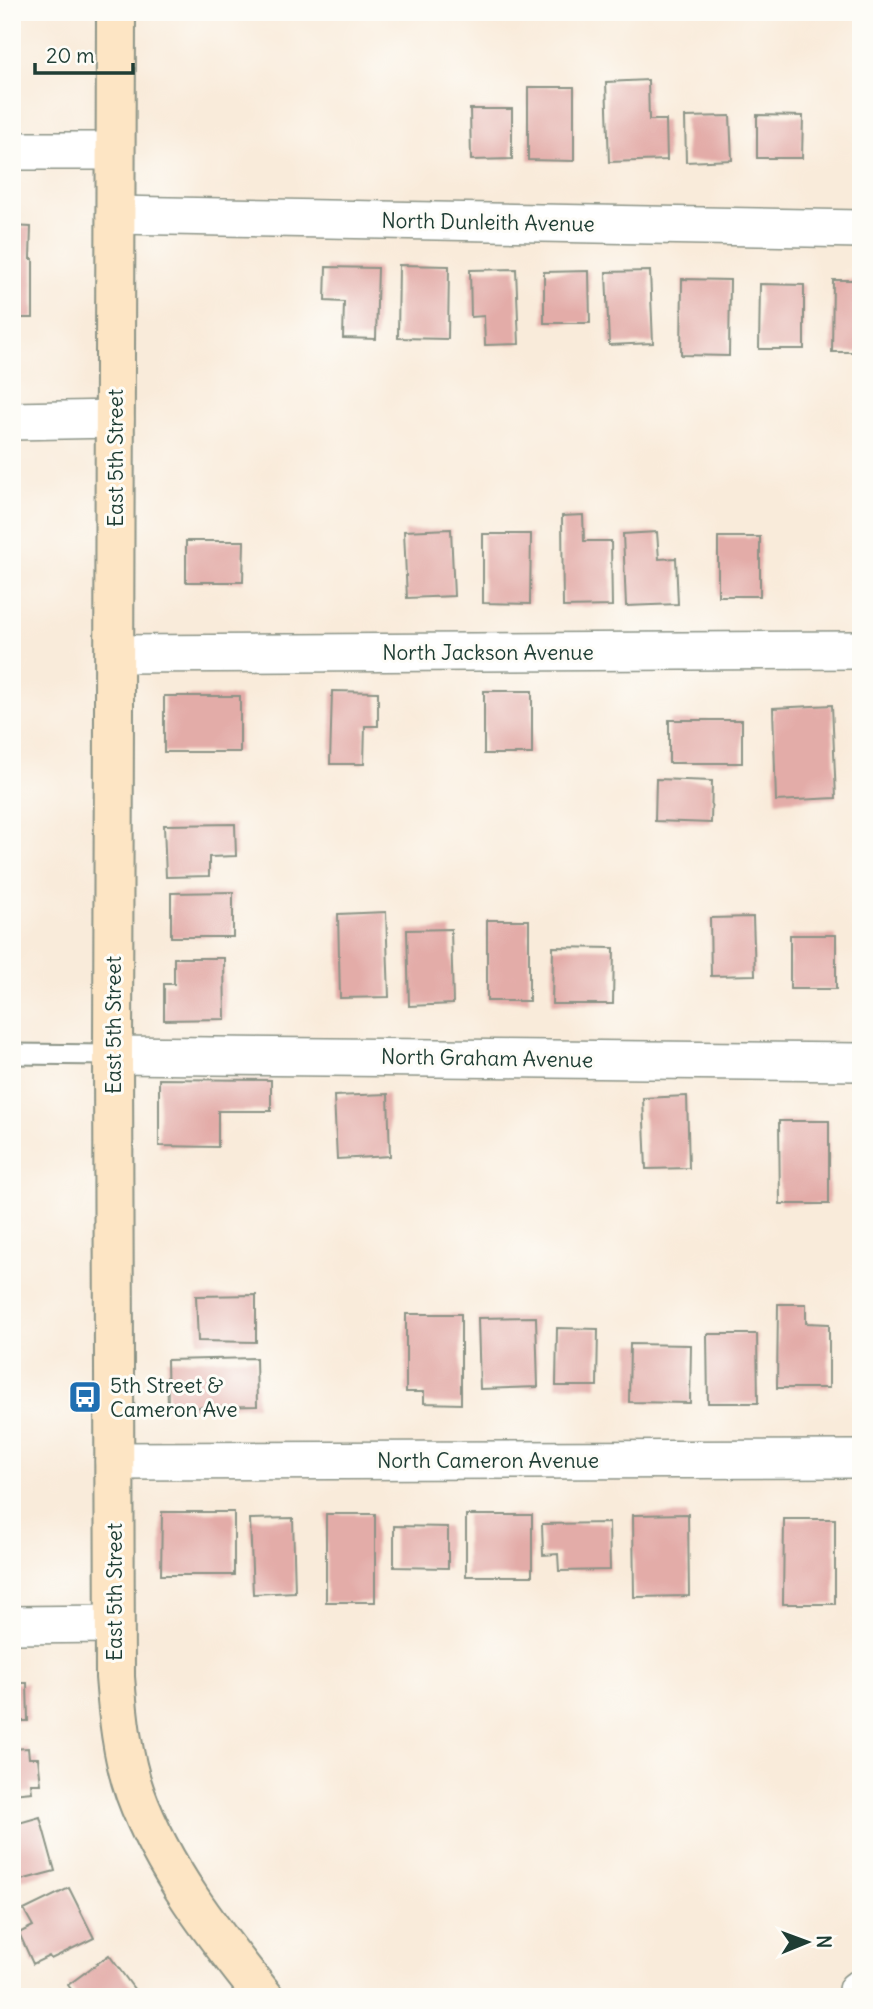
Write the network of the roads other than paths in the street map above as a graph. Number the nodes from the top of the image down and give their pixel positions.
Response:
1 (116, 12) edge
2 (12, 151) edge
3 (115, 151) junction
4 (115, 215) junction
5 (861, 229) edge
6 (115, 419) junction
7 (12, 421) edge
8 (861, 650) edge
9 (114, 654) junction
10 (12, 1054) edge
11 (113, 1055) junction
12 (861, 1062) edge
13 (861, 1459) edge
14 (114, 1461) junction
15 (113, 1624) junction
16 (12, 1625) edge
17 (264, 1997) edge

1 - 3 main road, East 5th Street
2 - 3 street
3 - 4 main road, East 5th Street
4 - 5 street, North Dunleith Avenue
4 - 6 main road, East 5th Street
6 - 7 street
6 - 9 main road, East 5th Street
8 - 9 street, North Jackson Avenue
9 - 11 main road, East 5th Street
10 - 11 lane
11 - 12 street, North Graham Avenue
11 - 14 main road, East 5th Street
13 - 14 street, North Cameron Avenue
14 - 15 main road, East 5th Street
15 - 16 street
15 - 17 main road, East 5th Street

